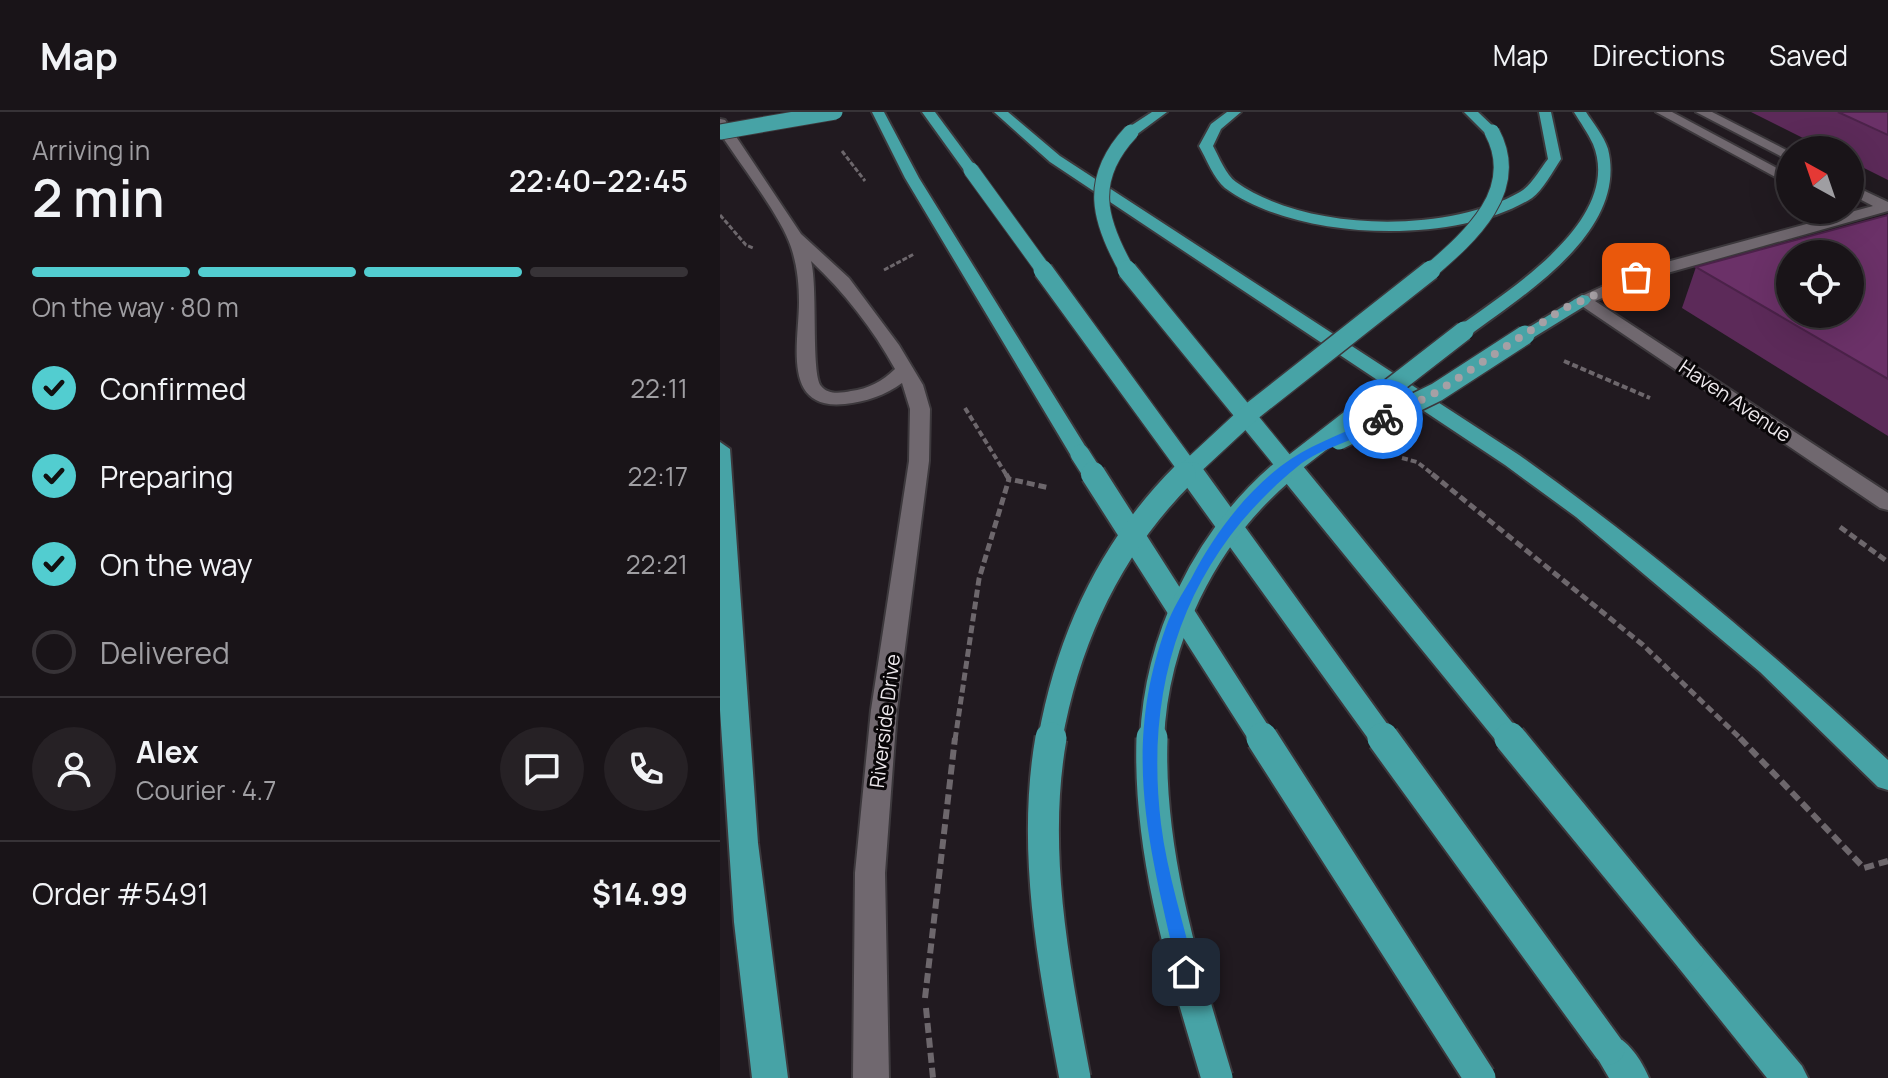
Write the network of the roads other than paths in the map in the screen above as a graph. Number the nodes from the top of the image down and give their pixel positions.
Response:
1 (832, 112) edge
2 (878, 112) edge
3 (928, 112) edge
4 (1000, 112) edge
5 (1161, 112) edge
6 (1235, 112) edge
7 (1470, 112) edge
8 (1545, 112) edge
9 (1580, 112) edge
10 (1662, 112) edge
11 (1702, 112) edge
12 (720, 128) edge
13 (1776, 150) edge
14 (1776, 173) edge
15 (1864, 195) edge
16 (1887, 206) edge
17 (1864, 210) edge
18 (1811, 224) edge
19 (795, 237) junction
20 (1582, 300) junction
21 (905, 368) junction
22 (720, 449) edge
23 (1296, 461) junction
24 (1888, 503) edge
25 (1888, 778) edge
26 (770, 1078) edge
27 (871, 1078) edge
28 (1075, 1078) edge
29 (1217, 1078) edge
30 (1480, 1078) edge
31 (1631, 1078) edge
32 (1790, 1078) edge

1 - 12 highway, bridge
2 - 30 highway, bridge
3 - 31 highway, bridge
4 - 25 highway
5 - 32 highway, bridge
6 - 8 highway
7 - 28 highway, bridge
9 - 23 highway, bridge
10 - 14 main road
11 - 13 main road
12 - 19 main road, Riverside Drive
15 - 16 main road
16 - 17 main road
18 - 20 main road
19 - 21 main road, Riverside Drive
19 - 21 main road, Riverside Drive
20 - 23 highway, bridge
20 - 24 main road, Haven Avenue
21 - 27 main road, Riverside Drive
22 - 26 highway
23 - 29 highway, bridge

